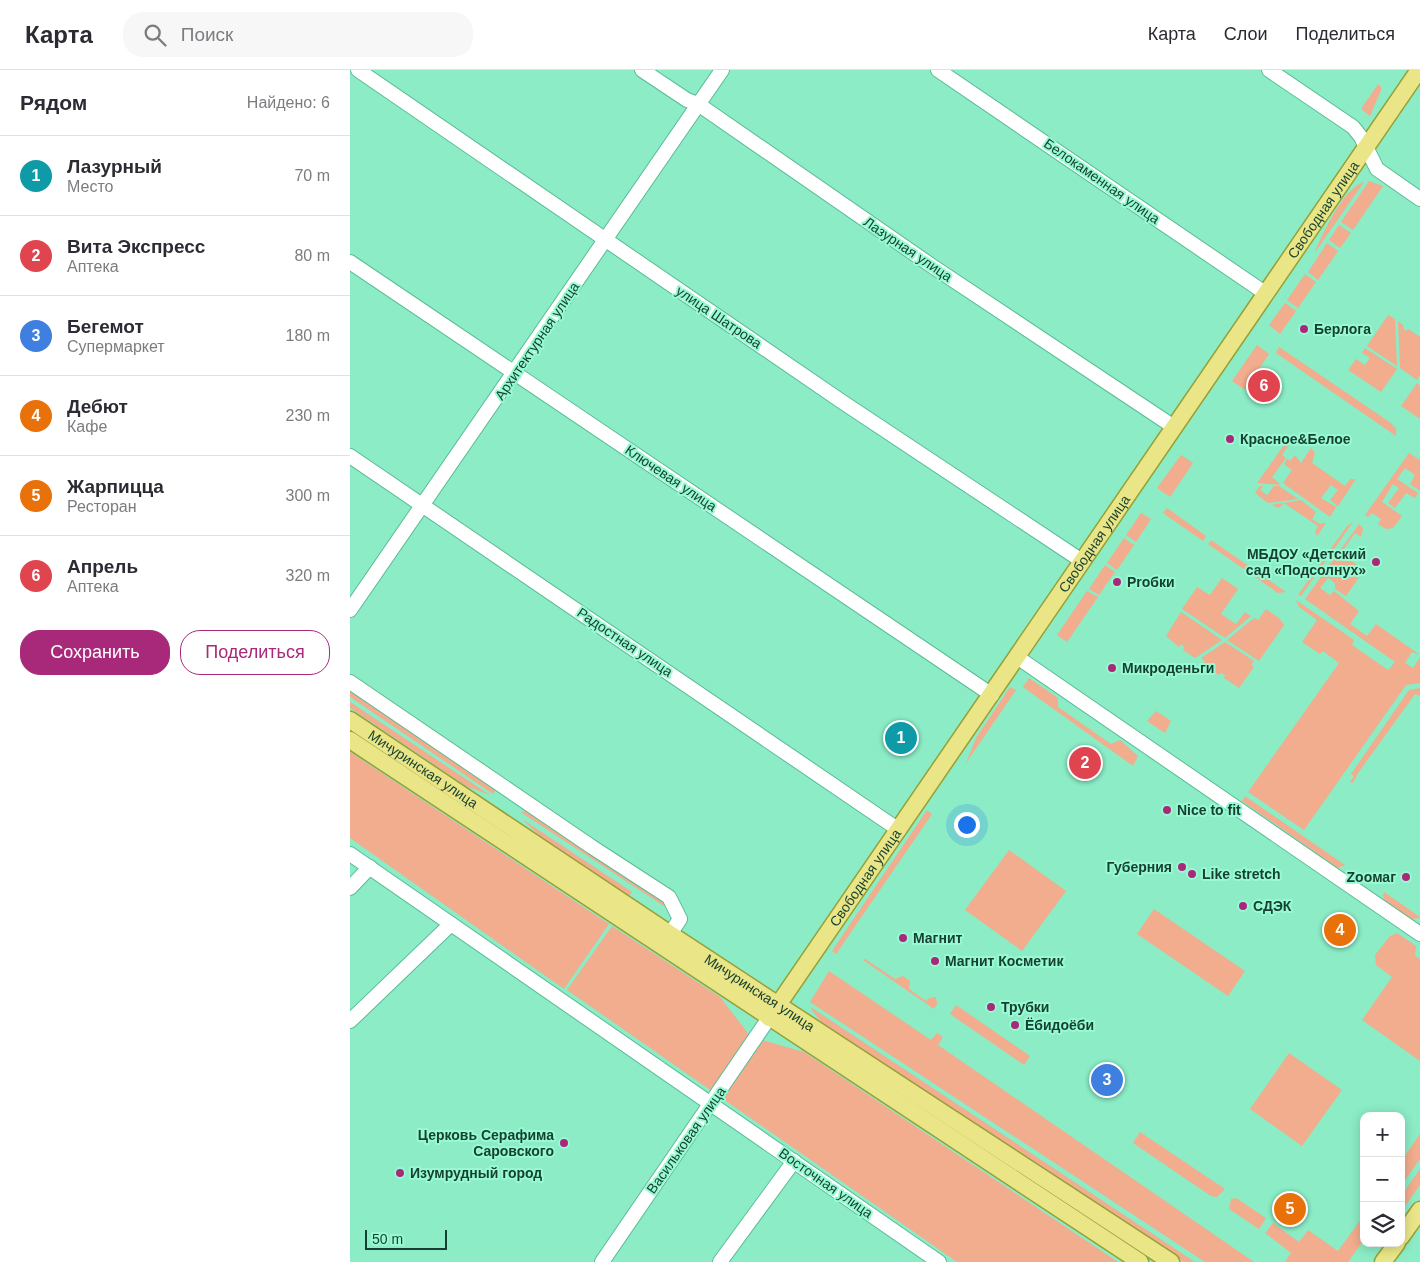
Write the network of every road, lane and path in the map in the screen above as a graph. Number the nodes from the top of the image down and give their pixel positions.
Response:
1 (358, 70) edge
2 (642, 70) edge
3 (722, 70) edge
4 (938, 70) edge
5 (1270, 70) edge
6 (1419, 70) edge
7 (698, 104) junction
8 (1365, 147) junction
9 (1420, 200) edge
10 (606, 238) junction
11 (350, 262) edge
12 (1264, 293) junction
13 (516, 372) junction
14 (1174, 427) junction
15 (350, 456) edge
16 (422, 506) junction
17 (1082, 561) junction
18 (350, 610) edge
19 (1017, 657) junction
20 (350, 682) edge
21 (992, 695) junction
22 (350, 720) edge
23 (350, 740) edge
24 (899, 830) junction
25 (350, 854) edge
26 (370, 867) junction
27 (350, 888) edge
28 (451, 924) junction
29 (670, 934) junction
30 (1420, 934) edge
31 (779, 1004) junction
32 (769, 1018) junction
33 (350, 1021) edge
34 (711, 1105) junction
35 (794, 1161) junction
36 (1420, 1210) edge
37 (1405, 1231) edge
38 (1393, 1247) edge
39 (602, 1262) edge
40 (720, 1262) edge
41 (939, 1262) edge
42 (1140, 1262) edge
43 (1171, 1262) edge
44 (1383, 1262) edge

1 - 10 street, улица Шатрова
2 - 7 street, Лазурная улица
3 - 7 street, Архитектурная улица
4 - 12 street, Белокаменная улица
5 - 8 street
6 - 8 main road, Свободная улица
7 - 10 street, Архитектурная улица
7 - 14 street, Лазурная улица
8 - 9 street
8 - 12 main road, Свободная улица
10 - 13 street, Архитектурная улица
10 - 17 street, улица Шатрова
11 - 13 street, Ключевая улица
12 - 14 main road, Свободная улица
13 - 16 street, Архитектурная улица
13 - 21 street, Ключевая улица
14 - 17 main road, Свободная улица
15 - 16 street, Радостная улица
16 - 18 street, Архитектурная улица
16 - 24 street, Радостная улица
17 - 19 main road, Свободная улица
19 - 21 main road, Свободная улица
19 - 30 street
20 - 29 street
21 - 24 main road, Свободная улица
22 - 29 main road, Мичуринская улица
23 - 32 main road, Мичуринская улица
24 - 31 main road, Свободная улица
25 - 26 street, Восточная улица
26 - 27 street
26 - 28 street, Восточная улица
28 - 33 street
28 - 34 street, Восточная улица
29 - 31 main road, Мичуринская улица
31 - 32 main road, Свободная улица
31 - 43 main road, Мичуринская улица
32 - 34 street, Васильковая улица
32 - 42 main road, Мичуринская улица
34 - 35 street, Восточная улица
34 - 39 street, Васильковая улица
35 - 40 street
35 - 41 street, Восточная улица
36 - 37 main road
38 - 44 main road

